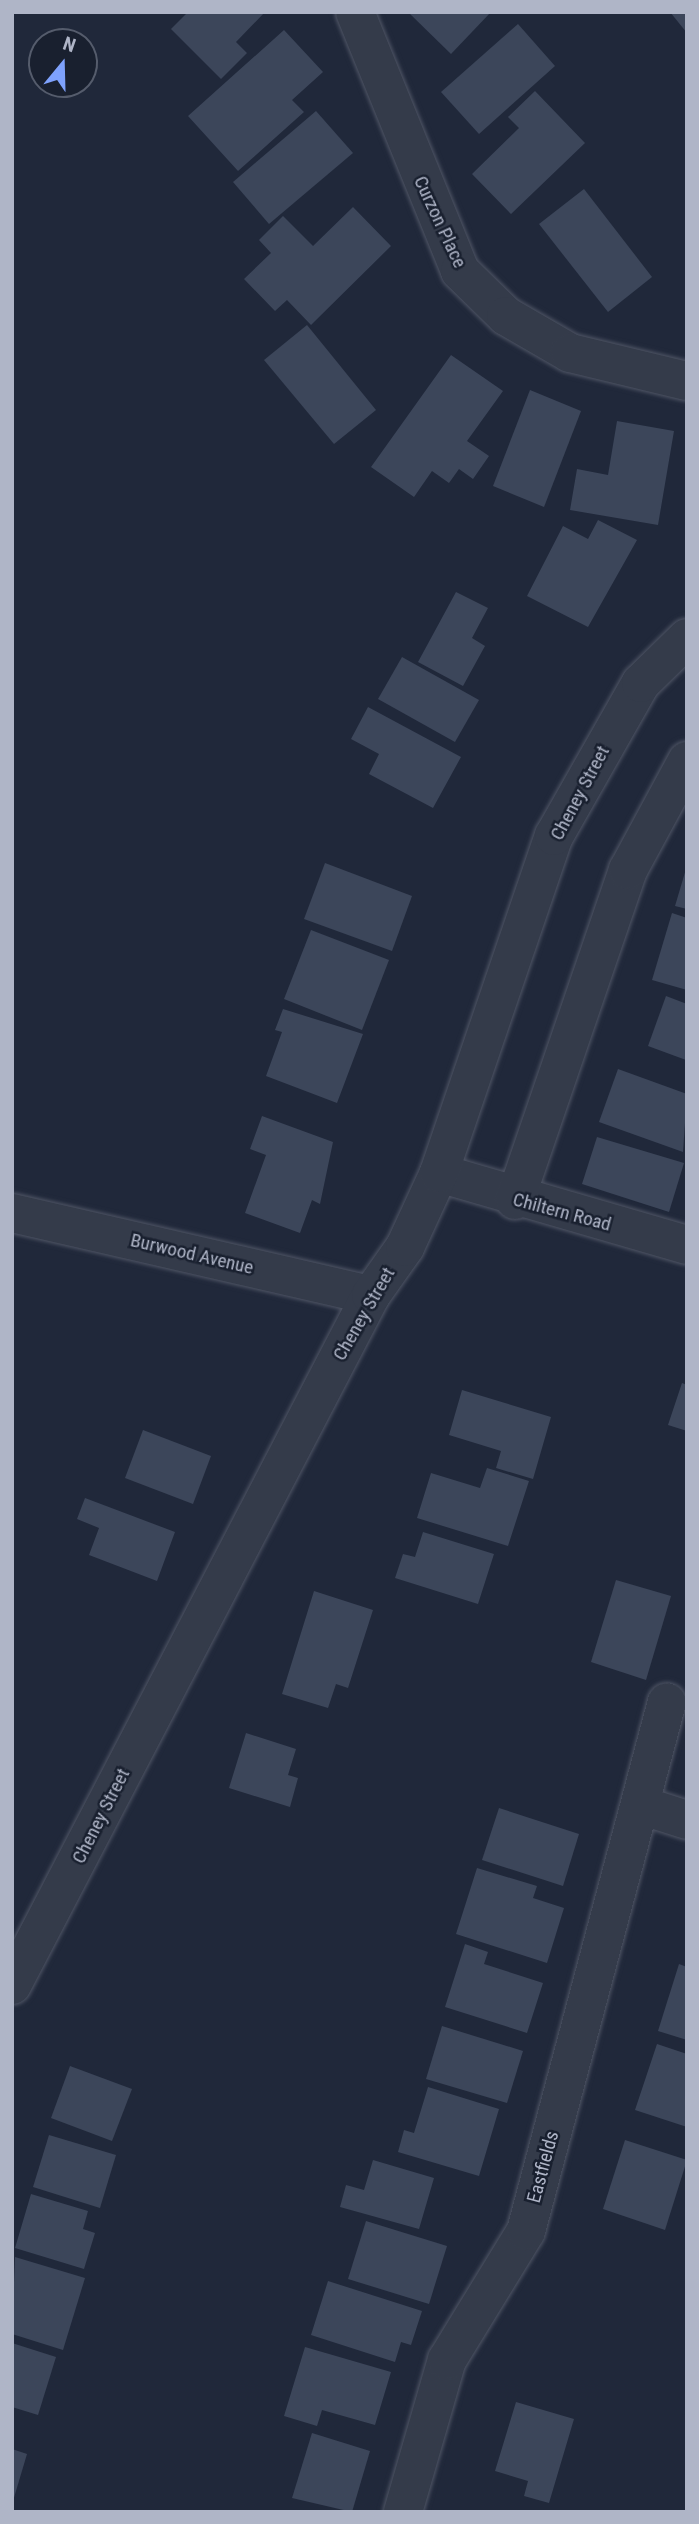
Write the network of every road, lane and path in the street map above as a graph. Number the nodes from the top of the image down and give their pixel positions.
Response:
1 (355, 12) edge
2 (687, 381) edge
3 (687, 638) edge
4 (687, 761) edge
5 (439, 1174) junction
6 (515, 1200) junction
7 (12, 1213) edge
8 (687, 1245) edge
9 (371, 1295) junction
10 (667, 1702) dead end
11 (643, 1806) junction
12 (687, 1820) edge
13 (12, 1984) edge
14 (403, 2512) edge

1 - 2 street, Curzon Place
3 - 5 street, Cheney Street
4 - 6 street
5 - 6 street, Chiltern Road
5 - 9 street, Cheney Street
6 - 8 street, Chiltern Road
7 - 9 street, Burwood Avenue
9 - 13 street, Cheney Street
10 - 11 street, Eastfields
11 - 12 street
11 - 14 street, Eastfields

